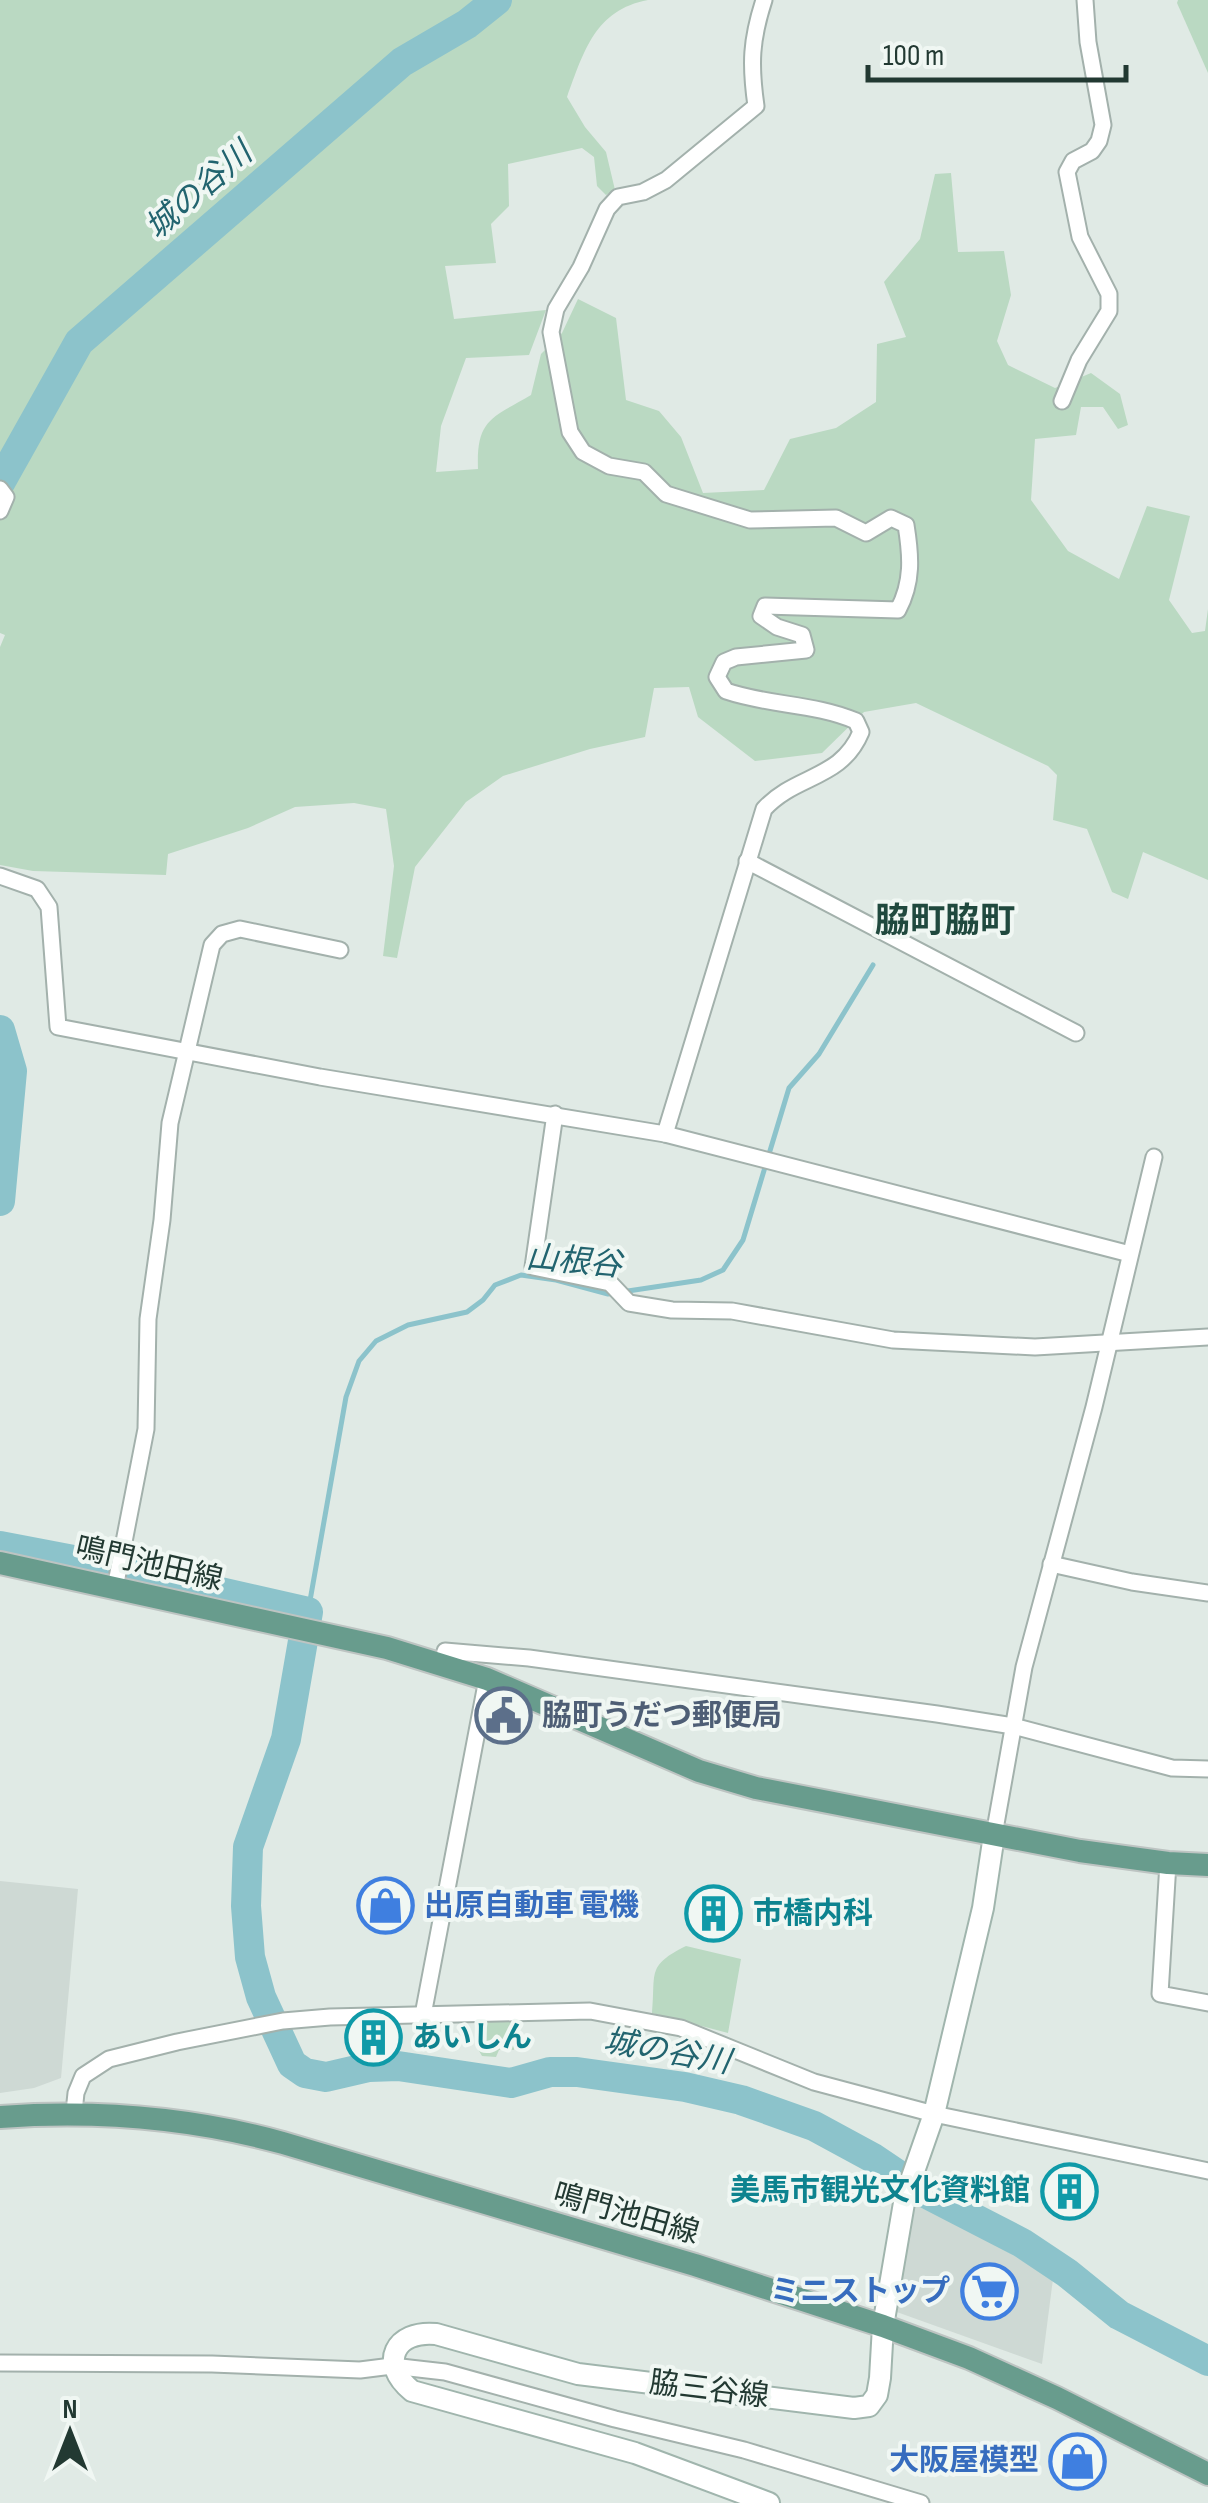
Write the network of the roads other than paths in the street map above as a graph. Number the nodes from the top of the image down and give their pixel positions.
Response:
1 (764, 0) edge
2 (1085, 0) edge
3 (1062, 401) dead end
4 (0, 489) edge
5 (0, 511) edge
6 (747, 862) junction
7 (0, 876) edge
8 (340, 950) dead end
9 (1076, 1034) dead end
10 (187, 1052) junction
11 (555, 1114) junction
12 (665, 1134) junction
13 (1154, 1157) dead end
14 (1130, 1254) junction
15 (1208, 1337) edge
16 (1108, 1343) junction
17 (0, 1563) edge
18 (1051, 1564) junction
19 (115, 1588) junction
20 (1208, 1593) edge
21 (443, 1665) junction
22 (487, 1680) junction
23 (1013, 1726) junction
24 (1208, 1769) edge
25 (994, 1834) junction
26 (1168, 1864) junction
27 (1208, 1864) edge
28 (1208, 2003) edge
29 (423, 2015) junction
30 (74, 2112) junction
31 (934, 2114) junction
32 (0, 2116) edge
33 (1208, 2171) edge
34 (882, 2326) junction
35 (0, 2363) edge
36 (392, 2366) junction
37 (1208, 2474) edge
38 (769, 2503) edge
39 (921, 2503) edge

1 - 6 street
2 - 3 street
4 - 5 street
6 - 9 street
6 - 12 street
7 - 10 street
8 - 10 street
10 - 11 street
10 - 19 street
11 - 12 street
11 - 16 street
12 - 14 street
13 - 14 street
14 - 16 street
15 - 16 street
16 - 18 street
17 - 19 main road, 鳴門池田線
18 - 20 street
18 - 23 street
19 - 21 main road, 鳴門池田線
21 - 22 main road, 鳴門池田線
21 - 23 street
22 - 25 main road, 鳴門池田線
22 - 29 street
23 - 24 street
23 - 25 street
25 - 26 main road, 鳴門池田線
25 - 31 main road, 脇三谷線
26 - 27 main road, 鳴門池田線
26 - 28 street
29 - 30 street
29 - 31 street
30 - 32 main road, 鳴門池田線
30 - 34 main road, 鳴門池田線
31 - 33 street
31 - 34 main road, 脇三谷線
34 - 36 main road, 脇三谷線
34 - 37 main road, 鳴門池田線
35 - 36 street
36 - 38 main road
36 - 39 street

